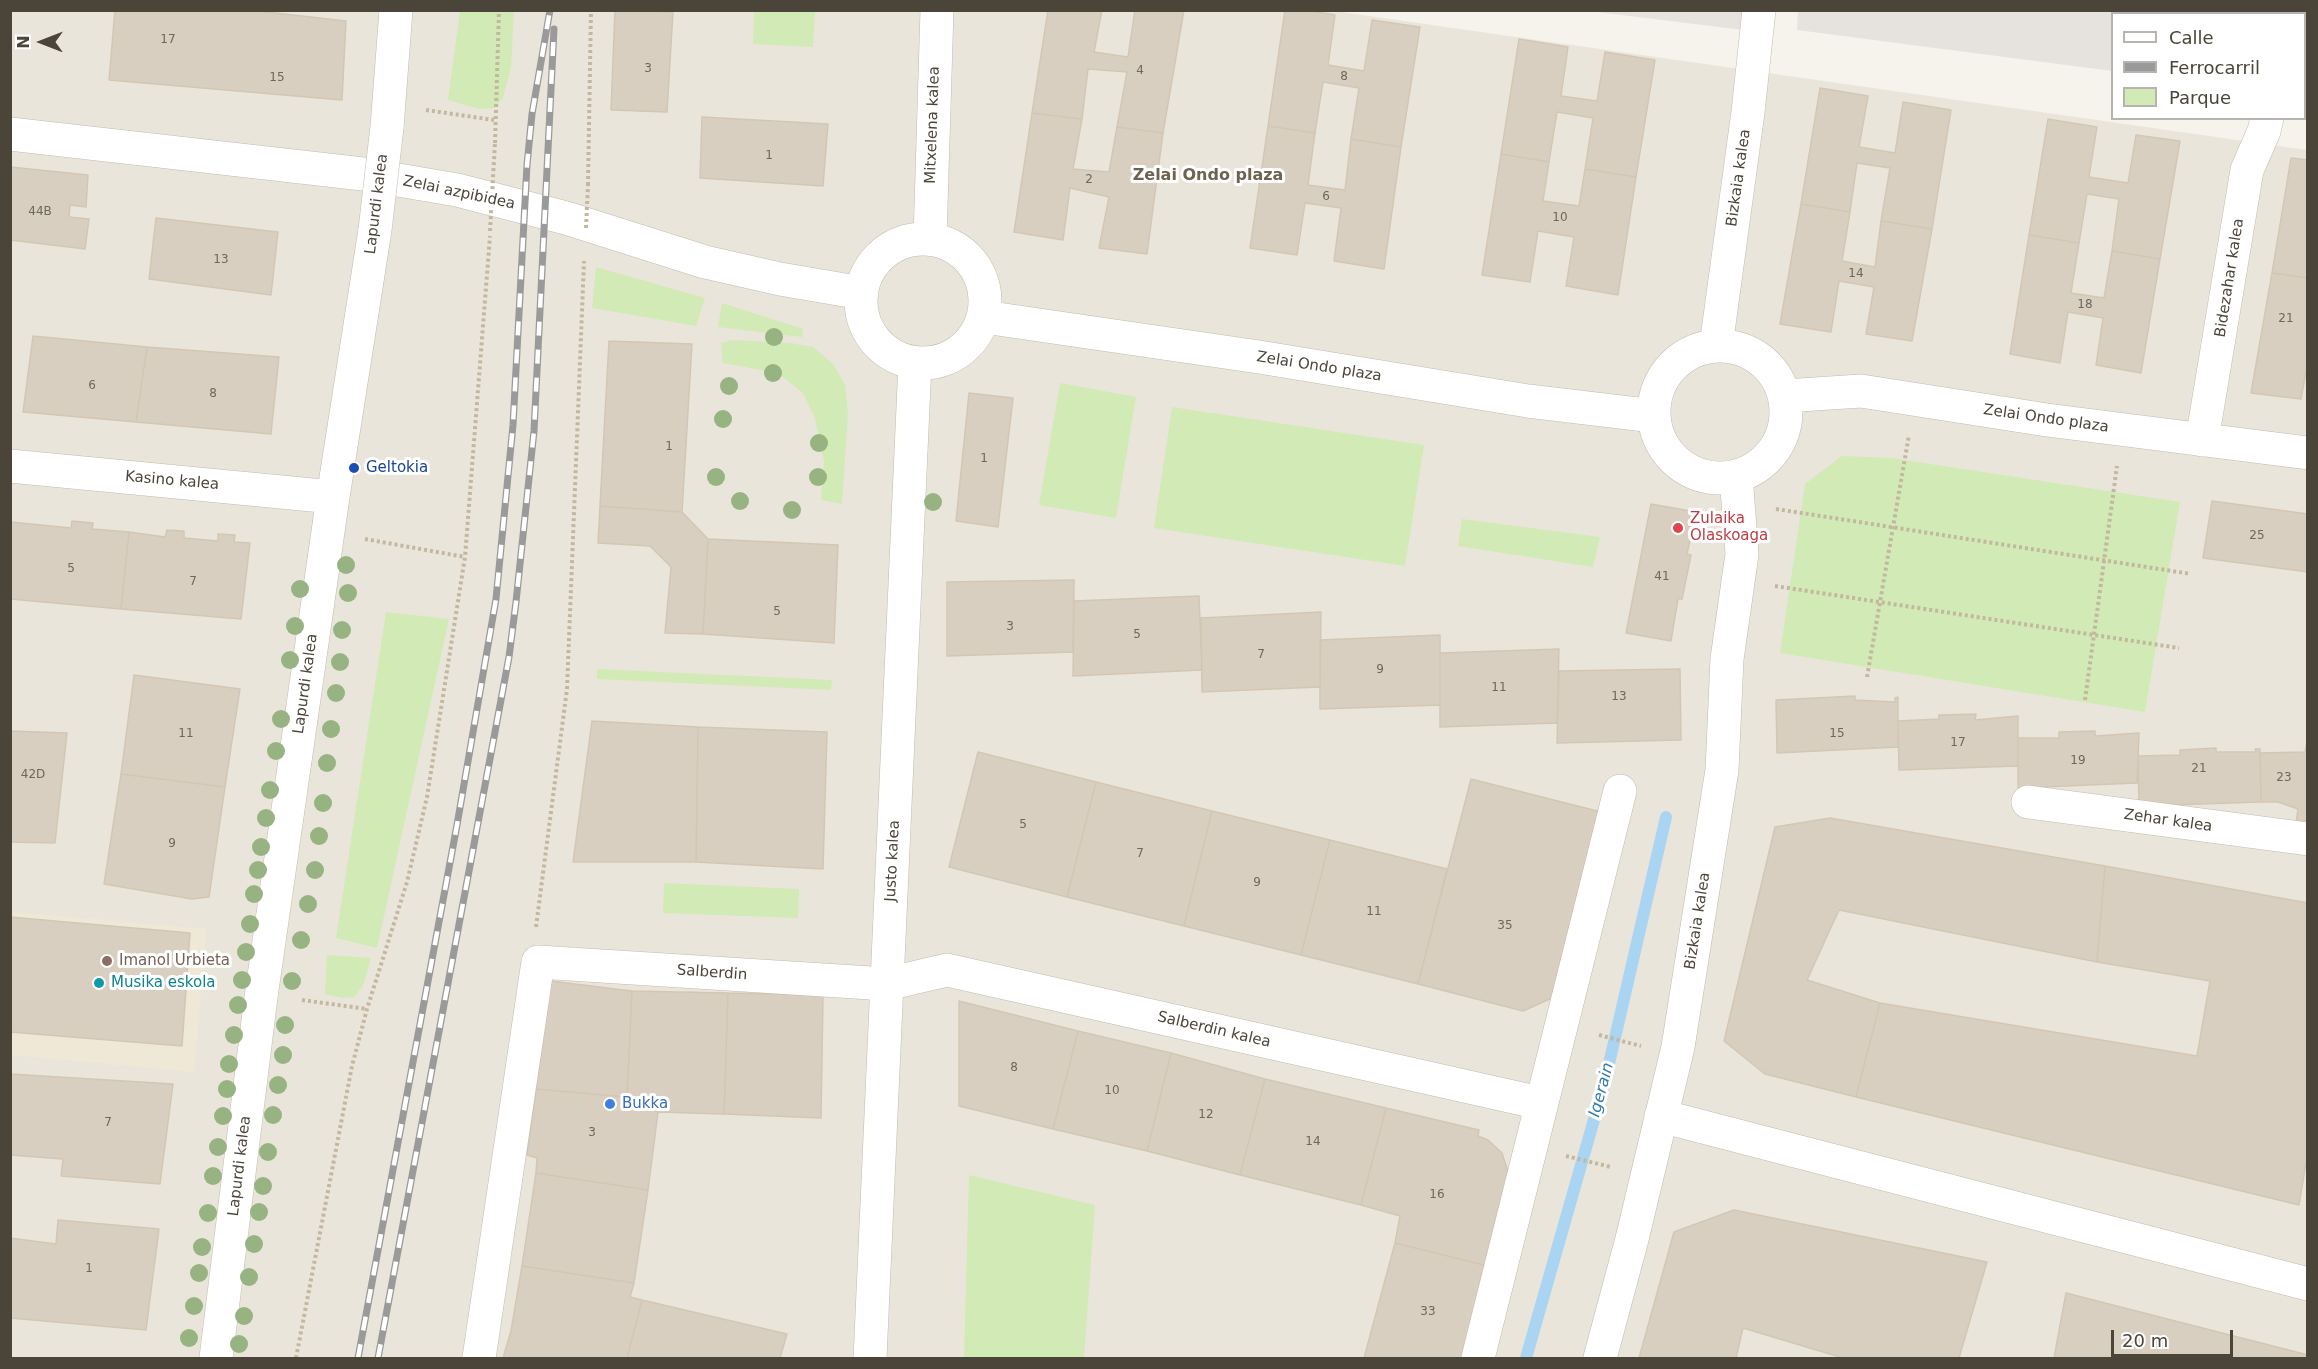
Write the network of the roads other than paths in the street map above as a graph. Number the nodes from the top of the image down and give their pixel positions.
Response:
1 (396, 10) edge
2 (937, 10) edge
3 (1759, 10) edge
4 (2267, 120) edge
5 (10, 134) edge
6 (930, 239) junction
7 (862, 292) junction
8 (984, 317) junction
9 (1716, 346) junction
10 (915, 363) junction
11 (1784, 396) junction
12 (1654, 417) junction
13 (2202, 440) junction
14 (2307, 453) edge
15 (10, 466) edge
16 (1737, 476) junction
17 (333, 497) junction
18 (1620, 791) dead end
19 (2028, 802) dead end
20 (2307, 839) edge
21 (887, 984) junction
22 (1540, 1103) junction
23 (1661, 1116) junction
24 (2307, 1284) edge
25 (216, 1359) edge
26 (479, 1359) edge
27 (870, 1359) edge
28 (1478, 1359) edge
29 (1600, 1359) edge

1 - 17 street, Lapurdi kalea, bridge
2 - 6 street, Mitxelena kalea
3 - 9 street, Bizkaia kalea
4 - 13 street, Bidezahar kalea
5 - 7 street, Zelai azpibidea
6 - 7 street
6 - 8 street
7 - 10 street
8 - 10 street
8 - 12 street, Zelai Ondo plaza
9 - 11 street
9 - 12 street
10 - 21 street, Justo kalea
11 - 13 street, Zelai Ondo plaza
11 - 16 street
12 - 16 street
13 - 14 street, Zelai Ondo plaza
15 - 17 street, Kasino kalea
16 - 23 street, Bizkaia kalea
17 - 25 street, Lapurdi kalea
18 - 22 street
19 - 20 street, Zehar kalea
21 - 22 street, Salberdin kalea
21 - 26 street, Salberdin
21 - 27 street, Justo kalea
22 - 28 street
23 - 24 street
23 - 29 street, Bizkaia kalea

